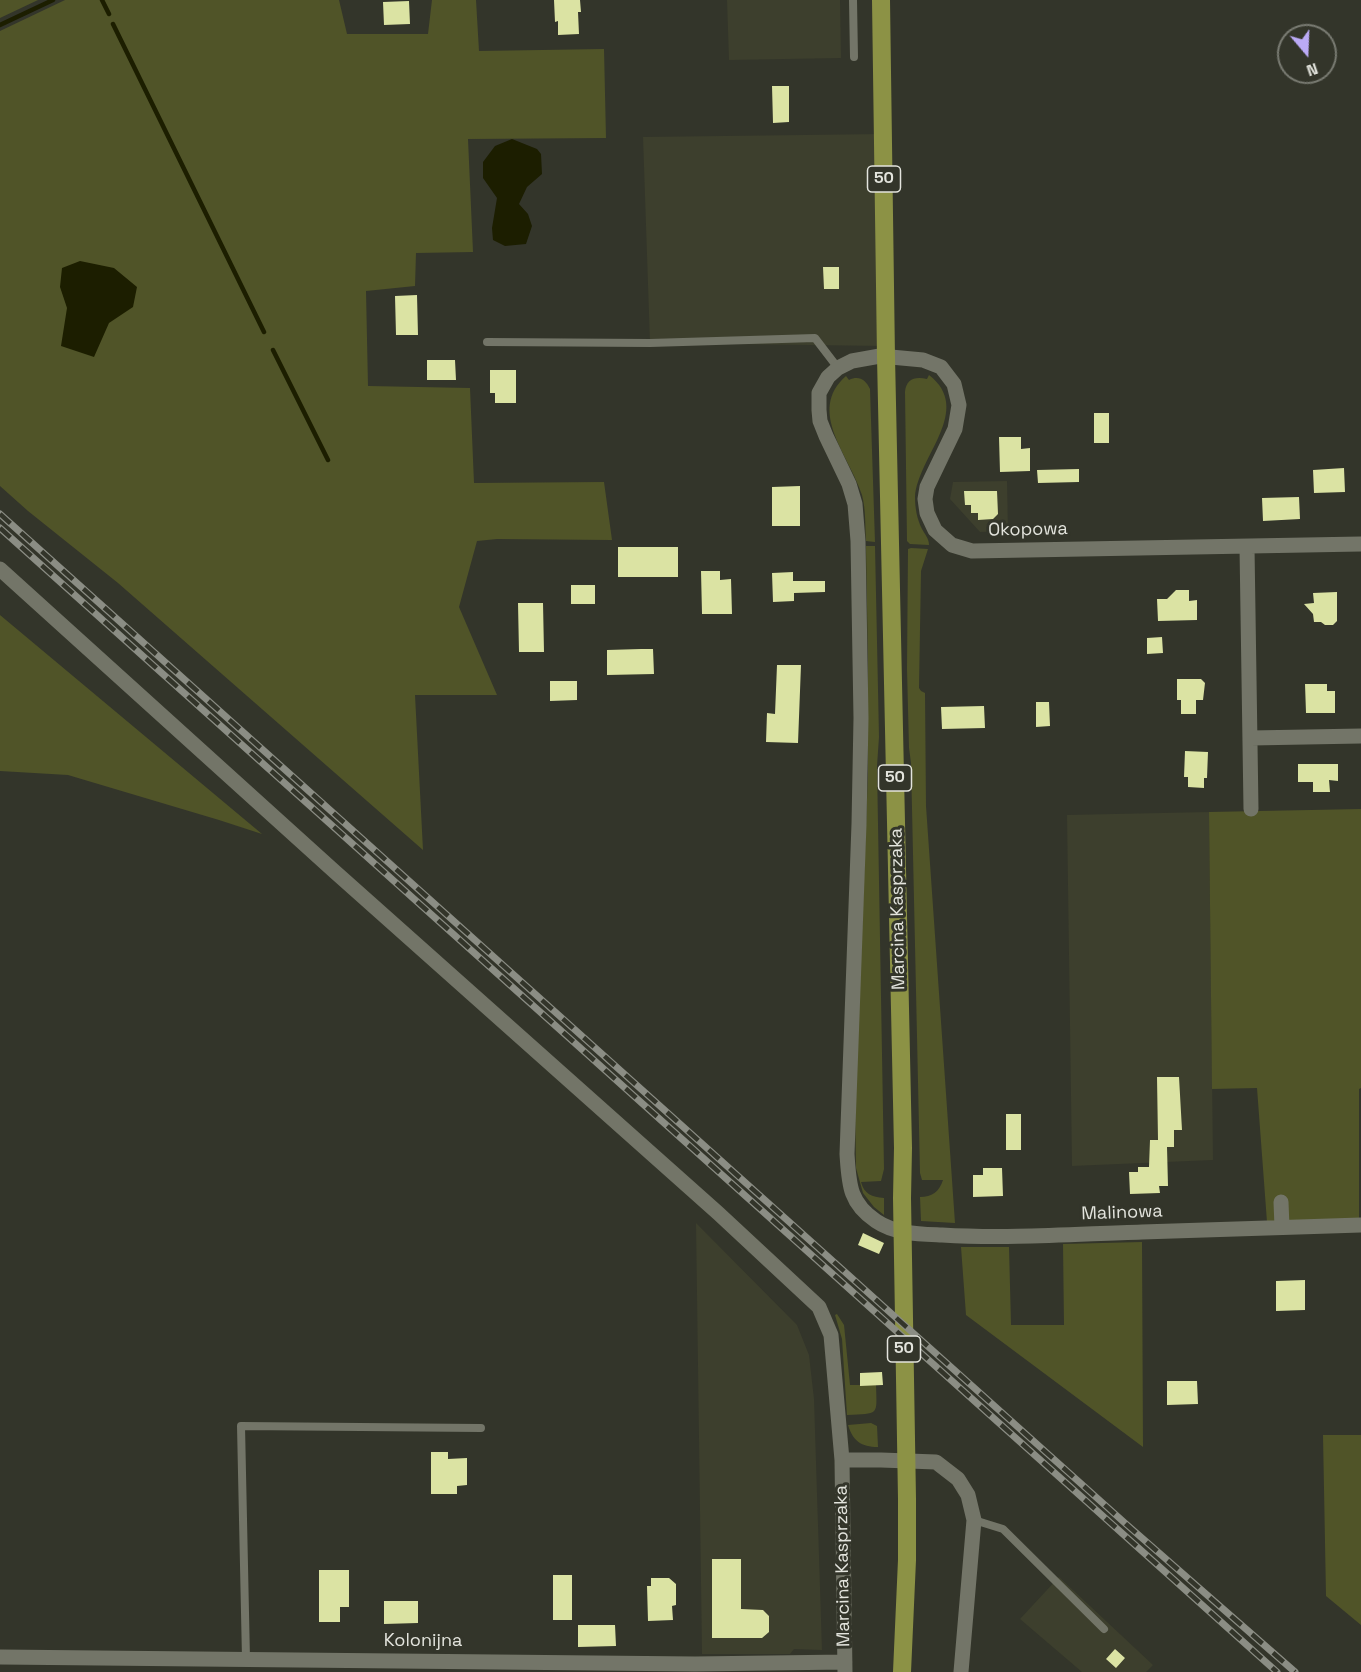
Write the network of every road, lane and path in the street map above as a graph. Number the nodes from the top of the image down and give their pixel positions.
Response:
1 (853, 0) edge
2 (881, 0) edge
3 (854, 57) dead end
4 (488, 342) dead end
5 (886, 357) junction
6 (838, 368) junction
7 (1361, 544) edge
8 (1247, 547) junction
9 (0, 569) edge
10 (1361, 736) edge
11 (1251, 738) junction
12 (1251, 809) dead end
13 (1281, 1202) dead end
14 (1361, 1225) edge
15 (886, 1227) joint
16 (1282, 1227) junction
17 (481, 1428) dead end
18 (842, 1460) junction
19 (974, 1521) junction
20 (1104, 1629) dead end
21 (0, 1657) edge
22 (246, 1659) junction
23 (845, 1667) edge
24 (902, 1672) edge
25 (961, 1672) edge

1 - 3 lane
2 - 5 main road, Marcina Kasprzaka / 50
4 - 6 lane
5 - 6 street
5 - 8 street, Okopowa
5 - 24 main road, Marcina Kasprzaka / 50
6 - 15 street, Marcina Kasprzaka
7 - 8 street, Okopowa
8 - 11 street
9 - 18 street, Marcina Kasprzaka
10 - 11 street
11 - 12 street
13 - 16 street
14 - 16 street, Malinowa
15 - 16 street, Malinowa
17 - 22 lane
18 - 19 street, Marcina Kasprzaka
18 - 23 street, Marcina Kasprzaka
19 - 20 lane
19 - 25 street, Marcina Kasprzaka
21 - 22 street, Kolonijna
22 - 23 street, Kolonijna

